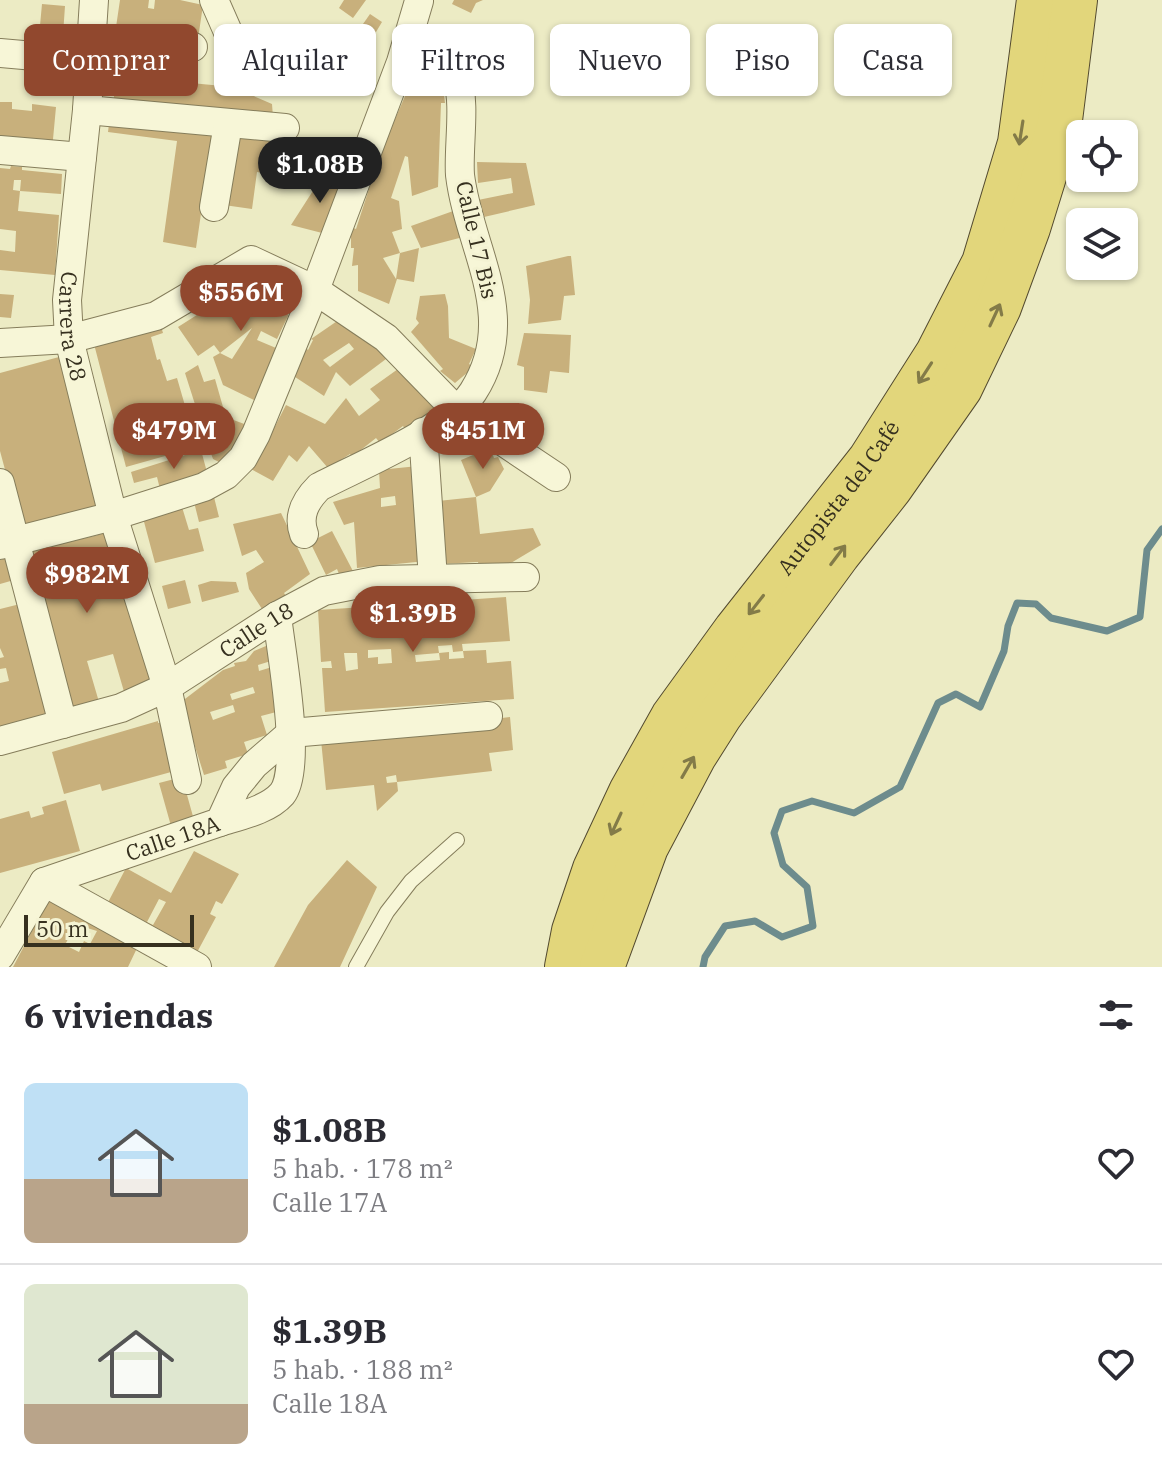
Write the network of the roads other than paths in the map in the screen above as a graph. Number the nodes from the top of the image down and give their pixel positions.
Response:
1 (94, 0) edge
2 (214, 0) edge
3 (1039, 0) edge
4 (1075, 0) edge
5 (419, 1) edge
6 (93, 24) edge
7 (225, 24) edge
8 (413, 24) edge
9 (24, 52) edge
10 (0, 53) edge
11 (392, 83) edge
12 (88, 96) edge
13 (458, 96) edge
14 (87, 110) junction
15 (228, 124) junction
16 (285, 128) dead end
17 (0, 150) edge
18 (82, 157) junction
19 (214, 207) dead end
20 (315, 290) junction
21 (69, 339) junction
22 (0, 343) edge
23 (456, 410) junction
24 (423, 432) junction
25 (556, 477) dead end
26 (0, 483) edge
27 (113, 516) junction
28 (304, 534) dead end
29 (8, 542) edge
30 (525, 577) dead end
31 (433, 579) junction
32 (277, 616) junction
33 (167, 687) junction
34 (488, 716) dead end
35 (63, 724) junction
36 (291, 733) junction
37 (0, 741) edge
38 (187, 780) dead end
39 (220, 822) junction
40 (457, 840) dead end
41 (44, 882) junction
42 (0, 956) edge
43 (161, 958) edge
44 (197, 967) edge
45 (356, 967) edge
46 (567, 967) edge
47 (602, 967) edge

1 - 6 street, Carrera 28
2 - 7 street
3 -> 46 highway, Autopista del Café
47 -> 4 highway, Autopista del Café
5 - 8 street
9 - 10 street
11 - 20 street
12 - 14 street, Carrera 28
13 - 23 street, Calle 17 Bis
14 - 15 street
14 - 18 street, Carrera 28
15 - 16 street
15 - 19 street
17 - 18 street
18 - 21 street, Carrera 28
20 - 21 street
20 - 23 street
20 - 27 street
21 - 22 street
21 - 27 street, Carrera 28
23 - 24 street
23 - 25 street
24 - 28 street
24 - 31 street
26 - 29 street
27 - 29 street
27 - 33 street, Carrera 28
29 - 35 street
30 - 31 street, Calle 18
31 - 32 street, Calle 18
32 - 33 street, Calle 18
32 - 36 street
33 - 35 street, Calle 18
33 - 38 street, Carrera 28
34 - 36 street
35 - 37 street, Calle 18
36 - 39 street, Calle 18A
36 - 39 street
39 - 41 street, Calle 18A
40 - 45 lane
41 - 42 street
41 - 43 street
43 - 44 street

